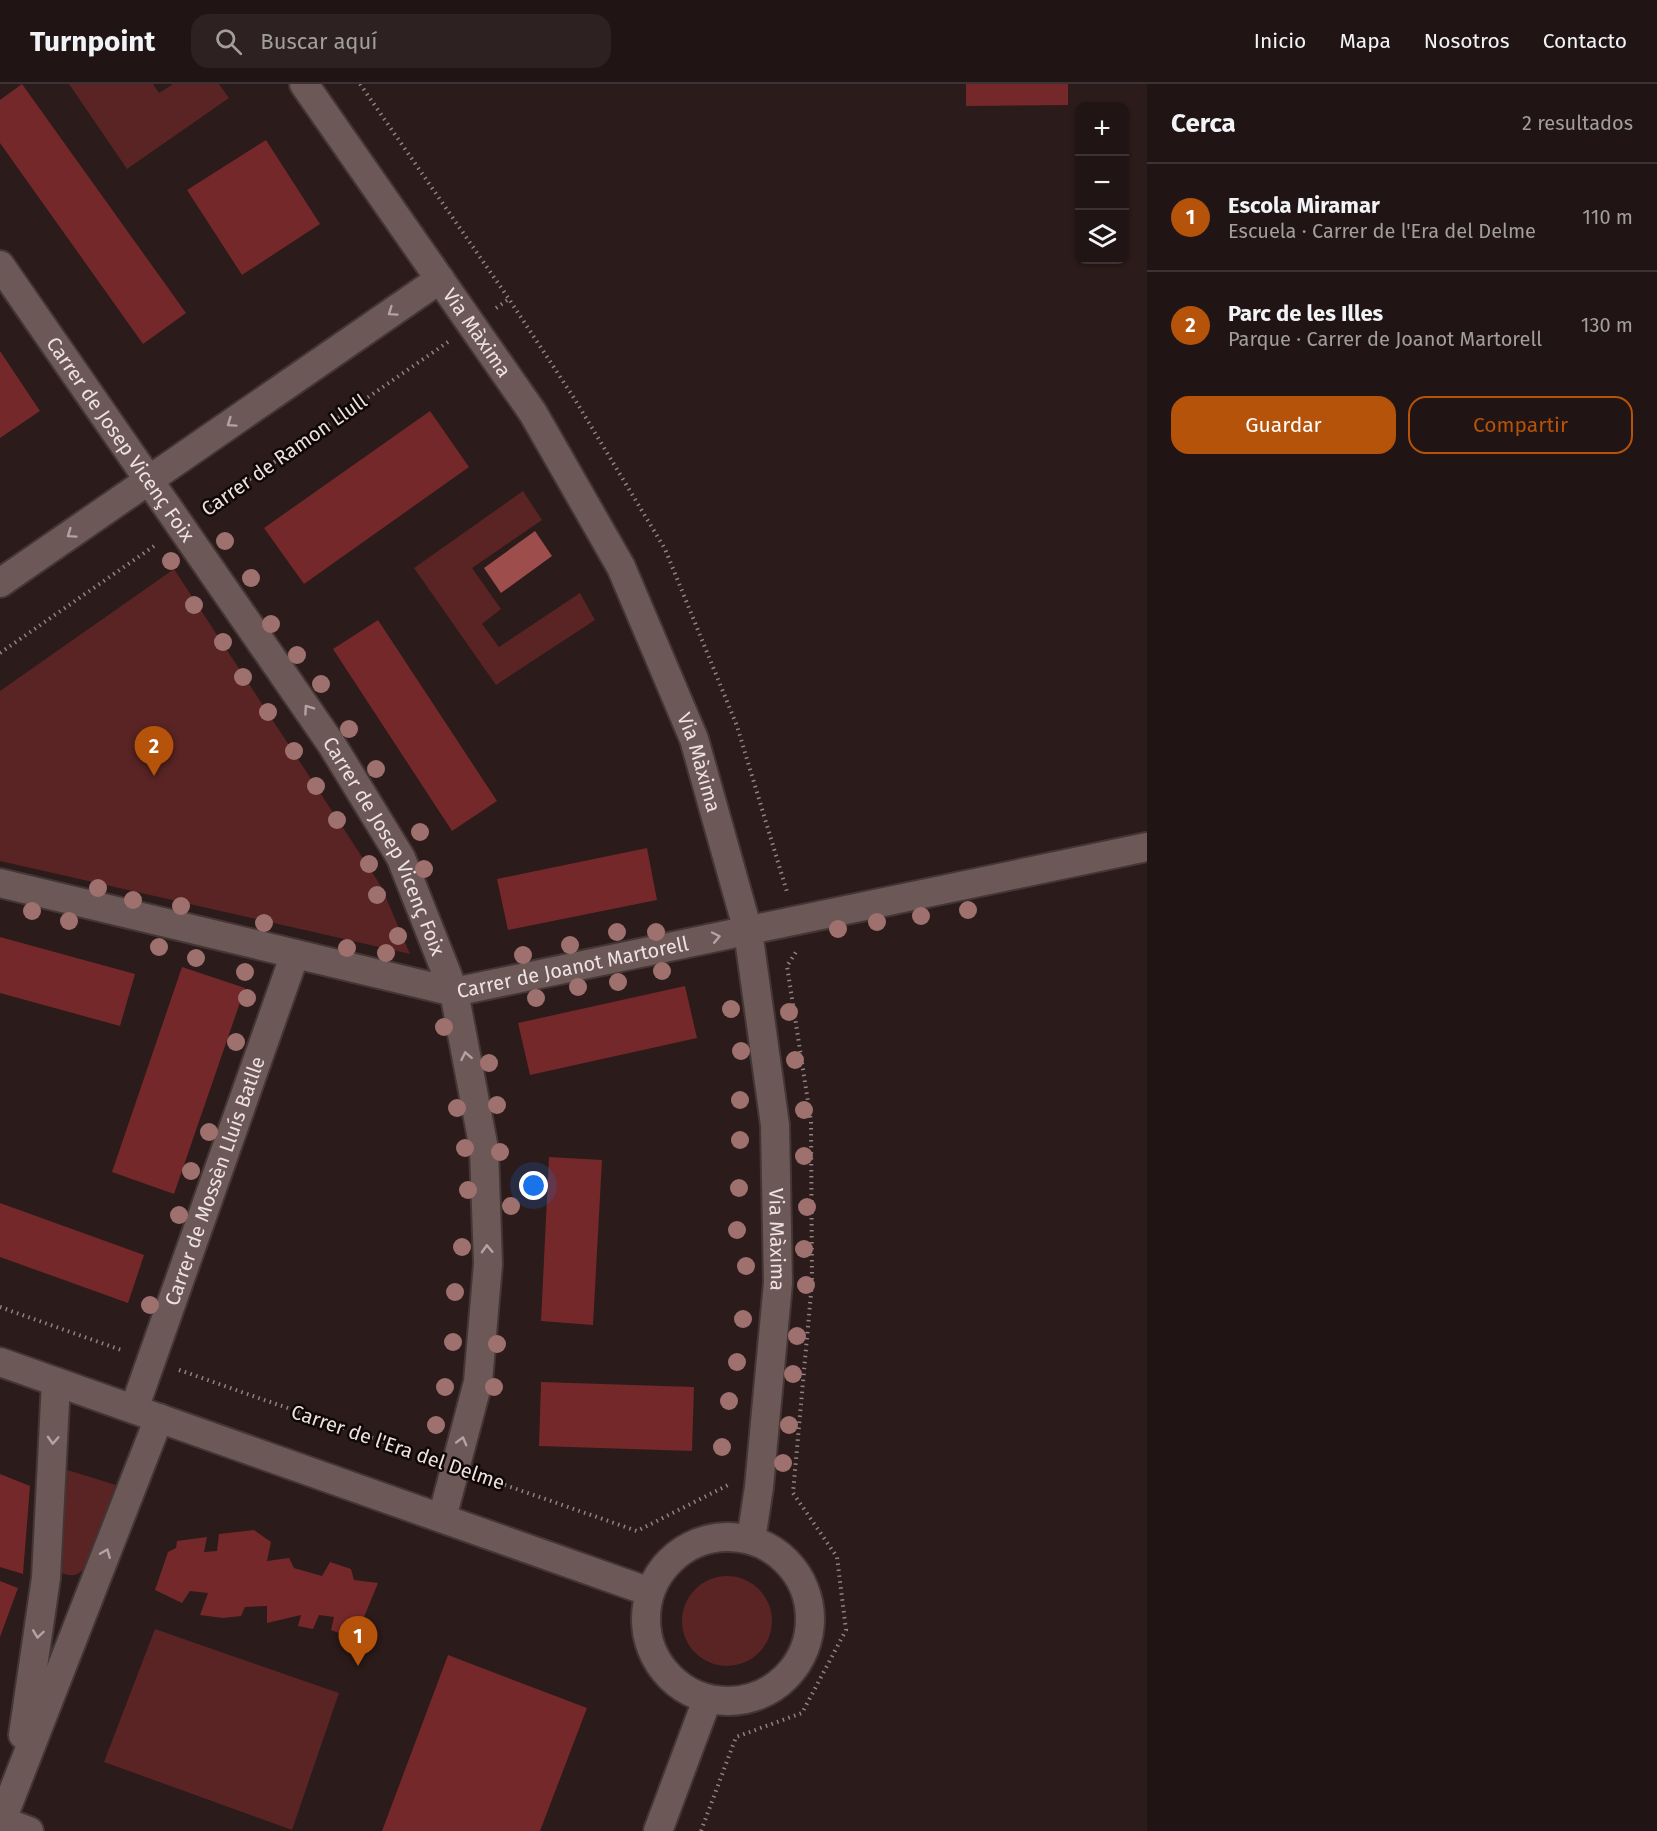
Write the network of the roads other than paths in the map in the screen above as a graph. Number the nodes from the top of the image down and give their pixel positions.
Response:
1 (304, 84) edge
2 (0, 265) edge
3 (440, 279) junction
4 (149, 480) junction
5 (0, 583) edge
6 (1147, 847) edge
7 (0, 883) edge
8 (748, 931) junction
9 (294, 954) junction
10 (454, 992) junction
11 (0, 1362) edge
12 (56, 1382) junction
13 (146, 1414) junction
14 (442, 1518) junction
15 (751, 1540) junction
16 (46, 1578) junction
17 (94, 1584) junction
18 (650, 1592) junction
19 (707, 1700) junction
20 (16, 1783) junction
21 (1, 1822) edge
22 (29, 1831) edge
23 (658, 1831) edge

1 - 3 street, Via Màxima
2 - 4 street, Carrer de Josep Vicenç Foix
3 -> 4 street
3 - 8 street, Via Màxima
4 -> 5 street
10 -> 4 street, Carrer de Josep Vicenç Foix
6 - 8 street, Carrer de Joanot Martorell
7 - 9 street, Carrer de Joanot Martorell
10 -> 8 street, Carrer de Joanot Martorell
8 - 15 street, Via Màxima
9 - 10 street, Carrer de Joanot Martorell
9 - 13 street, Carrer de Mossèn Lluís Batlle
14 -> 10 street, Carrer de Josep Vicenç Foix
11 - 12 street
12 - 13 street
12 -> 16 street, Carrer de Mossèn Lluís Batlle
13 - 14 street
17 -> 13 street, Carrer de Mossèn Lluís Batlle
14 - 18 street
15 - 18 street
15 - 19 street
16 - 17 street
16 -> 20 street, Carrer de Mossèn Lluís Batlle
17 - 20 street, Carrer de Mossèn Lluís Batlle
18 - 19 street
19 - 23 street
20 - 21 street, Carrer de Mossèn Lluís Batlle
21 - 22 street

